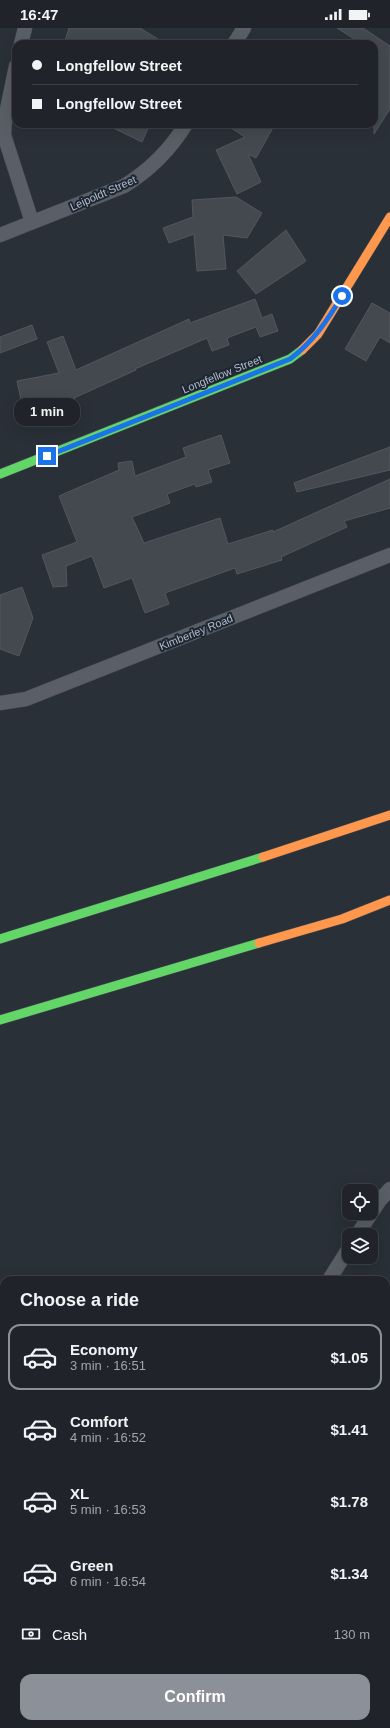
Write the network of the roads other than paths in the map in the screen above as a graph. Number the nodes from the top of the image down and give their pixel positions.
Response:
1 (25, 28) edge
2 (244, 28) edge
3 (22, 40) edge
4 (236, 40) edge
5 (12, 85) edge
6 (183, 128) edge
7 (390, 217) edge
8 (32, 222) junction
9 (0, 235) edge
10 (0, 474) edge
11 (390, 555) edge
12 (0, 703) edge
13 (390, 806) edge
14 (390, 815) edge
15 (331, 835) junction
16 (390, 900) edge
17 (390, 908) edge
18 (342, 919) junction
19 (0, 939) edge
20 (0, 1020) edge
21 (390, 1189) edge
22 (362, 1228) edge
23 (342, 1259) edge
24 (332, 1276) edge

1 - 3 street
2 - 4 street
5 - 8 street
6 - 8 street, Leipoldt Street
7 - 10 main road, Longfellow Street
8 - 9 street, Leipoldt Street
11 - 12 street, Kimberley Road
13 - 15 main road
14 - 15 main road
15 - 19 main road
16 - 18 main road
17 - 18 main road
18 - 20 main road
21 - 22 street
23 - 24 street

